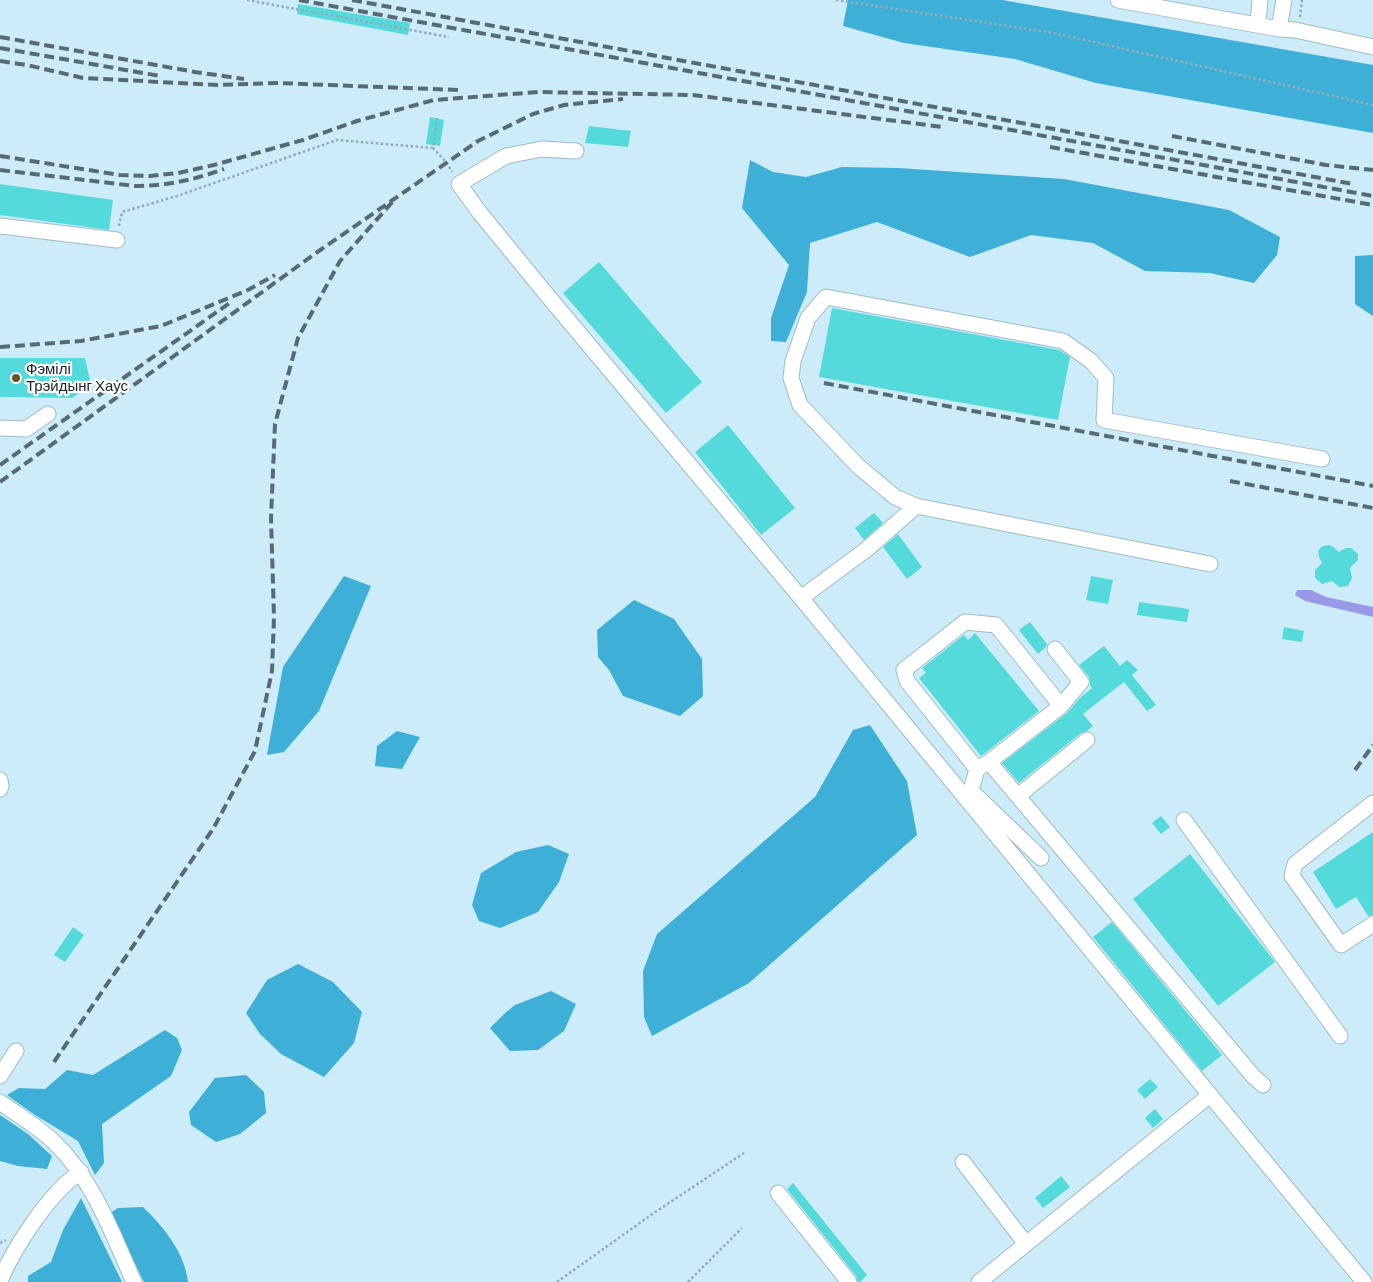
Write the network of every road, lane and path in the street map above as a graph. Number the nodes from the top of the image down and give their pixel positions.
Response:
1 (247, 0) edge
2 (836, 0) edge
3 (1118, 0) edge
4 (1260, 0) edge
5 (1284, 0) edge
6 (1302, 0) edge
7 (1258, 24) junction
8 (1279, 29) junction
9 (1295, 30) junction
10 (449, 37) dead end
11 (1373, 47) edge
12 (1373, 105) edge
13 (437, 118) dead end
14 (433, 148) junction
15 (576, 151) dead end
16 (459, 184) junction
17 (0, 226) edge
18 (117, 240) joint
19 (48, 414) dead end
20 (0, 428) edge
21 (1322, 458) dead end
22 (916, 506) junction
23 (1210, 564) dead end
24 (801, 598) junction
25 (1054, 649) dead end
26 (1061, 706) junction
27 (1087, 740) dead end
28 (983, 766) junction
29 (0, 780) edge
30 (0, 789) edge
31 (968, 794) junction
32 (1018, 796) junction
33 (1373, 803) edge
34 (1184, 820) dead end
35 (1041, 858) dead end
36 (1373, 924) edge
37 (1340, 1036) dead end
38 (16, 1051) dead end
39 (0, 1076) edge
40 (1263, 1085) dead end
41 (1210, 1095) junction
42 (0, 1102) edge
43 (744, 1152) dead end
44 (964, 1162) dead end
45 (80, 1172) junction
46 (778, 1193) dead end
47 (742, 1228) dead end
48 (1026, 1244) junction
49 (0, 1282) edge
50 (134, 1282) edge
51 (558, 1282) edge
52 (688, 1282) edge
53 (849, 1282) edge
54 (979, 1282) edge
55 (1364, 1282) edge

1 - 10 path
2 - 12 path
3 - 7 street
4 - 7 street
5 - 8 street
6 - 9 path
7 - 8 street
8 - 9 street
9 - 11 street
13 - 14 path
14 - 16 path
14 - 18 path
15 - 16 street
16 - 24 street
17 - 18 street
19 - 20 street
21 - 22 street
22 - 23 street
22 - 24 street
24 - 31 street
25 - 26 street
26 - 28 street
26 - 28 street
27 - 32 street
28 - 31 street
28 - 32 street
29 - 30 street
31 - 35 street
31 - 41 street
32 - 40 street
33 - 36 street
34 - 37 street
38 - 39 street
41 - 48 street
41 - 55 street
42 - 45 street
43 - 51 path
44 - 48 street
45 - 49 street
45 - 50 street
46 - 53 street
47 - 52 path
48 - 54 street

